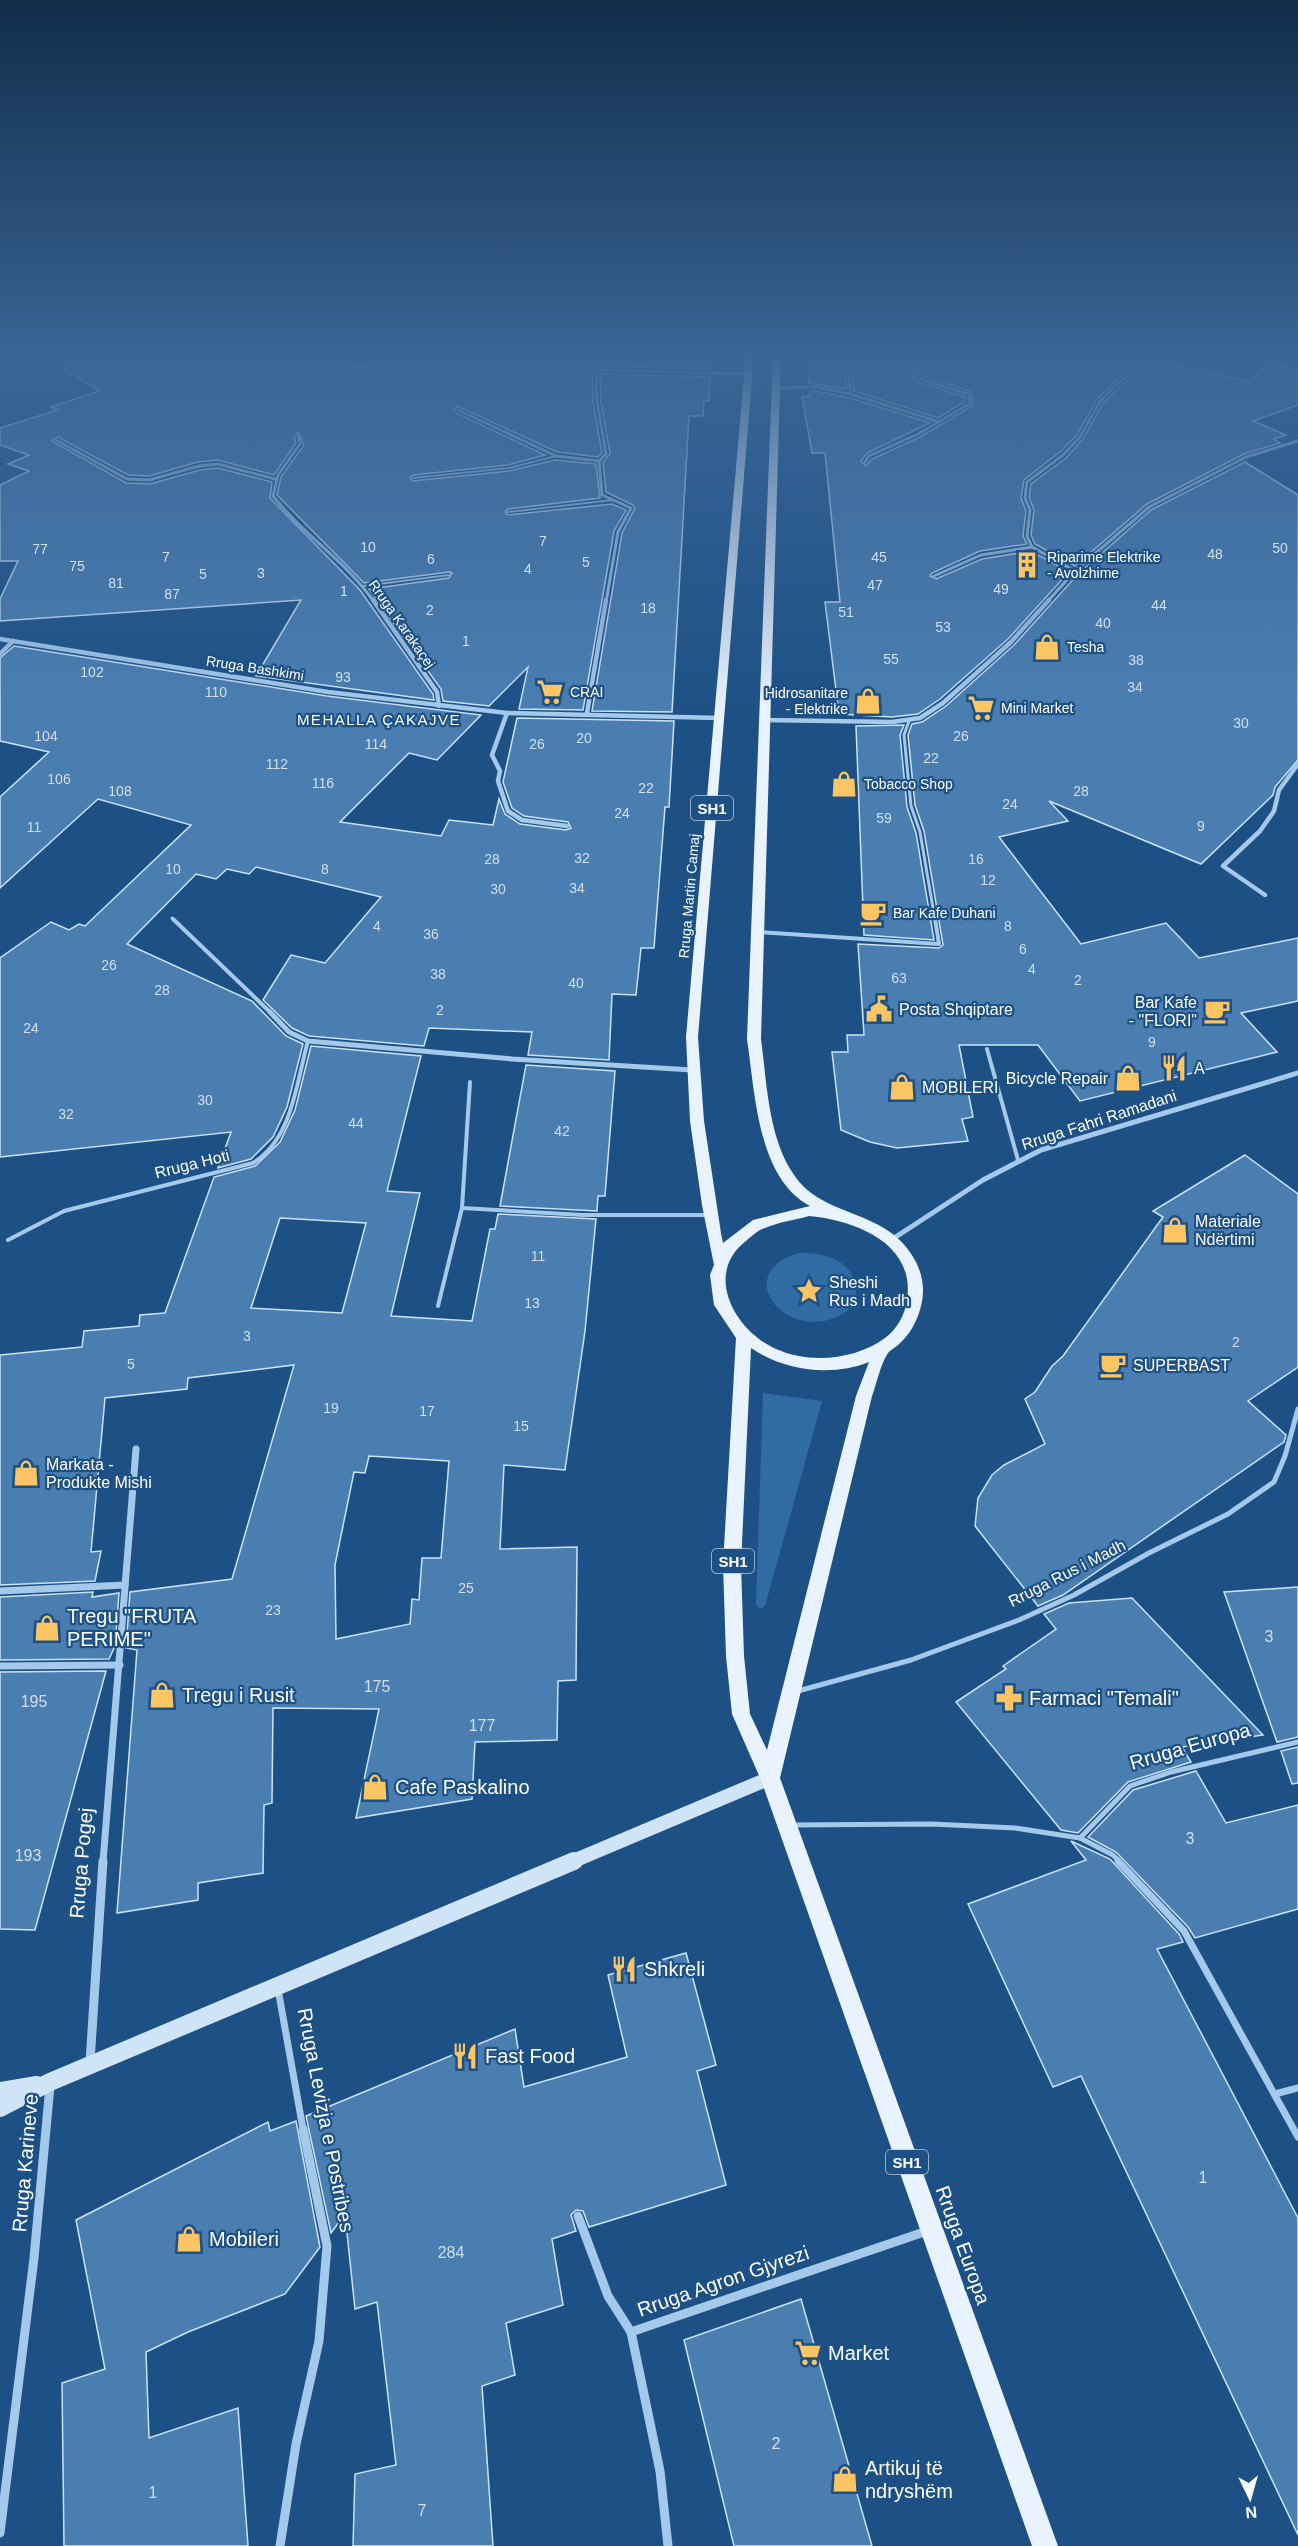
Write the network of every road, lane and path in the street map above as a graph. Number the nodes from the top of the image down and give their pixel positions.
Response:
1 (116, 473) edge
2 (177, 473) edge
3 (252, 473) edge
4 (280, 473) edge
5 (470, 473) edge
6 (600, 473) edge
7 (740, 473) edge
8 (773, 473) edge
9 (1039, 473) edge
10 (1215, 473) edge
11 (413, 478) dead end
12 (275, 479) junction
13 (613, 500) junction
14 (508, 512) dead end
15 (1032, 547) junction
16 (1075, 571) junction
17 (448, 575) dead end
18 (934, 576) dead end
19 (363, 586) junction
20 (0, 639) edge
21 (13, 641) junction
22 (0, 654) edge
23 (439, 706) junction
24 (587, 713) junction
25 (507, 714) junction
26 (719, 718) junction
27 (763, 720) junction
28 (909, 721) junction
29 (1298, 764) edge
30 (567, 826) dead end
31 (1265, 895) dead end
32 (172, 918) dead end
33 (756, 932) junction
34 (270, 1012) joint
35 (308, 1041) junction
36 (987, 1049) dead end
37 (692, 1070) junction
38 (1298, 1073) edge
39 (470, 1082) dead end
40 (1018, 1160) junction
41 (462, 1208) junction
42 (839, 1213) junction
43 (711, 1215) junction
44 (8, 1240) dead end
45 (891, 1240) junction
46 (719, 1261) junction
47 (438, 1306) dead end
48 (744, 1337) junction
49 (881, 1350) junction
50 (1298, 1409) edge
51 (135, 1449) dead end
52 (125, 1585) junction
53 (0, 1591) edge
54 (120, 1665) junction
55 (0, 1666) edge
56 (791, 1693) junction
57 (1298, 1742) edge
58 (770, 1778) junction
59 (787, 1825) junction
60 (1080, 1838) junction
61 (278, 1987) junction
62 (90, 2066) junction
63 (50, 2082) junction
64 (1298, 2088) edge
65 (0, 2091) edge
66 (1275, 2094) junction
67 (0, 2108) edge
68 (303, 2128) joint
69 (1298, 2137) edge
70 (578, 2216) dead end
71 (932, 2230) junction
72 (631, 2331) junction
73 (0, 2533) edge
74 (280, 2546) edge
75 (668, 2546) edge
76 (1045, 2546) edge

1 - 2 street
3 - 12 street
4 - 12 street
5 - 11 lane
6 - 13 street
7 - 26 main road, Rruga Martin Camaj / SH1
8 - 27 main road
9 - 15 street
10 - 16 street
12 - 19 street, Rruga Karakaçej
13 - 14 lane
13 - 24 street
15 - 16 street
15 - 18 street
16 - 28 street
17 - 19 lane
19 - 23 street, Rruga Karakaçej
20 - 21 street, Rruga Bashkimi
21 - 22 street
21 - 23 street, Rruga Bashkimi
23 - 25 street, Rruga Bashkimi
24 - 25 street, Rruga Bashkimi
24 - 26 street, Rruga Bashkimi
25 - 30 street
26 - 37 main road, Rruga Martin Camaj / SH1
27 - 28 street
27 - 33 main road
28 - 33 lane
29 - 31 street
32 - 34 lane
33 - 42 main road
34 - 35 street
35 - 37 street
35 - 44 lane, Rruga Hoti
36 - 40 lane
37 - 43 main road, Rruga Martin Camaj / SH1
38 - 40 street, Rruga Fahri Ramadani
39 - 41 lane
40 - 45 street, Rruga Fahri Ramadani
41 - 43 lane
41 - 47 lane
42 - 45 main road
42 - 46 main road
43 - 46 main road, Rruga Martin Camaj / SH1
45 - 49 main road
46 - 48 main road
48 - 49 main road
48 - 58 main road, SH1
49 - 56 main road
50 - 56 lane, Rruga Rus i Madh
51 - 52 street, Rruga Pogej
52 - 53 street
52 - 54 street, Rruga Pogej
54 - 55 street
54 - 62 street, Rruga Pogej
56 - 58 main road
57 - 60 lane, Rruga Europa
58 - 59 main road, Rruga Europa / SH1
58 - 61 main road
59 - 60 lane
59 - 71 main road, Rruga Europa / SH1
60 - 66 lane
61 - 62 main road
61 - 68 lane, Rruga Levizja e Postribes
62 - 63 main road
63 - 65 main road
63 - 67 main road
63 - 73 street, Rruga Karineve
64 - 66 lane
66 - 69 lane
68 - 74 street, Rruga Levizja e Postribes
70 - 72 street
71 - 72 street, Rruga Agron Gjyrezi
71 - 76 main road, Rruga Europa / SH1
72 - 75 street, Rruga Agron Gjyrezi

